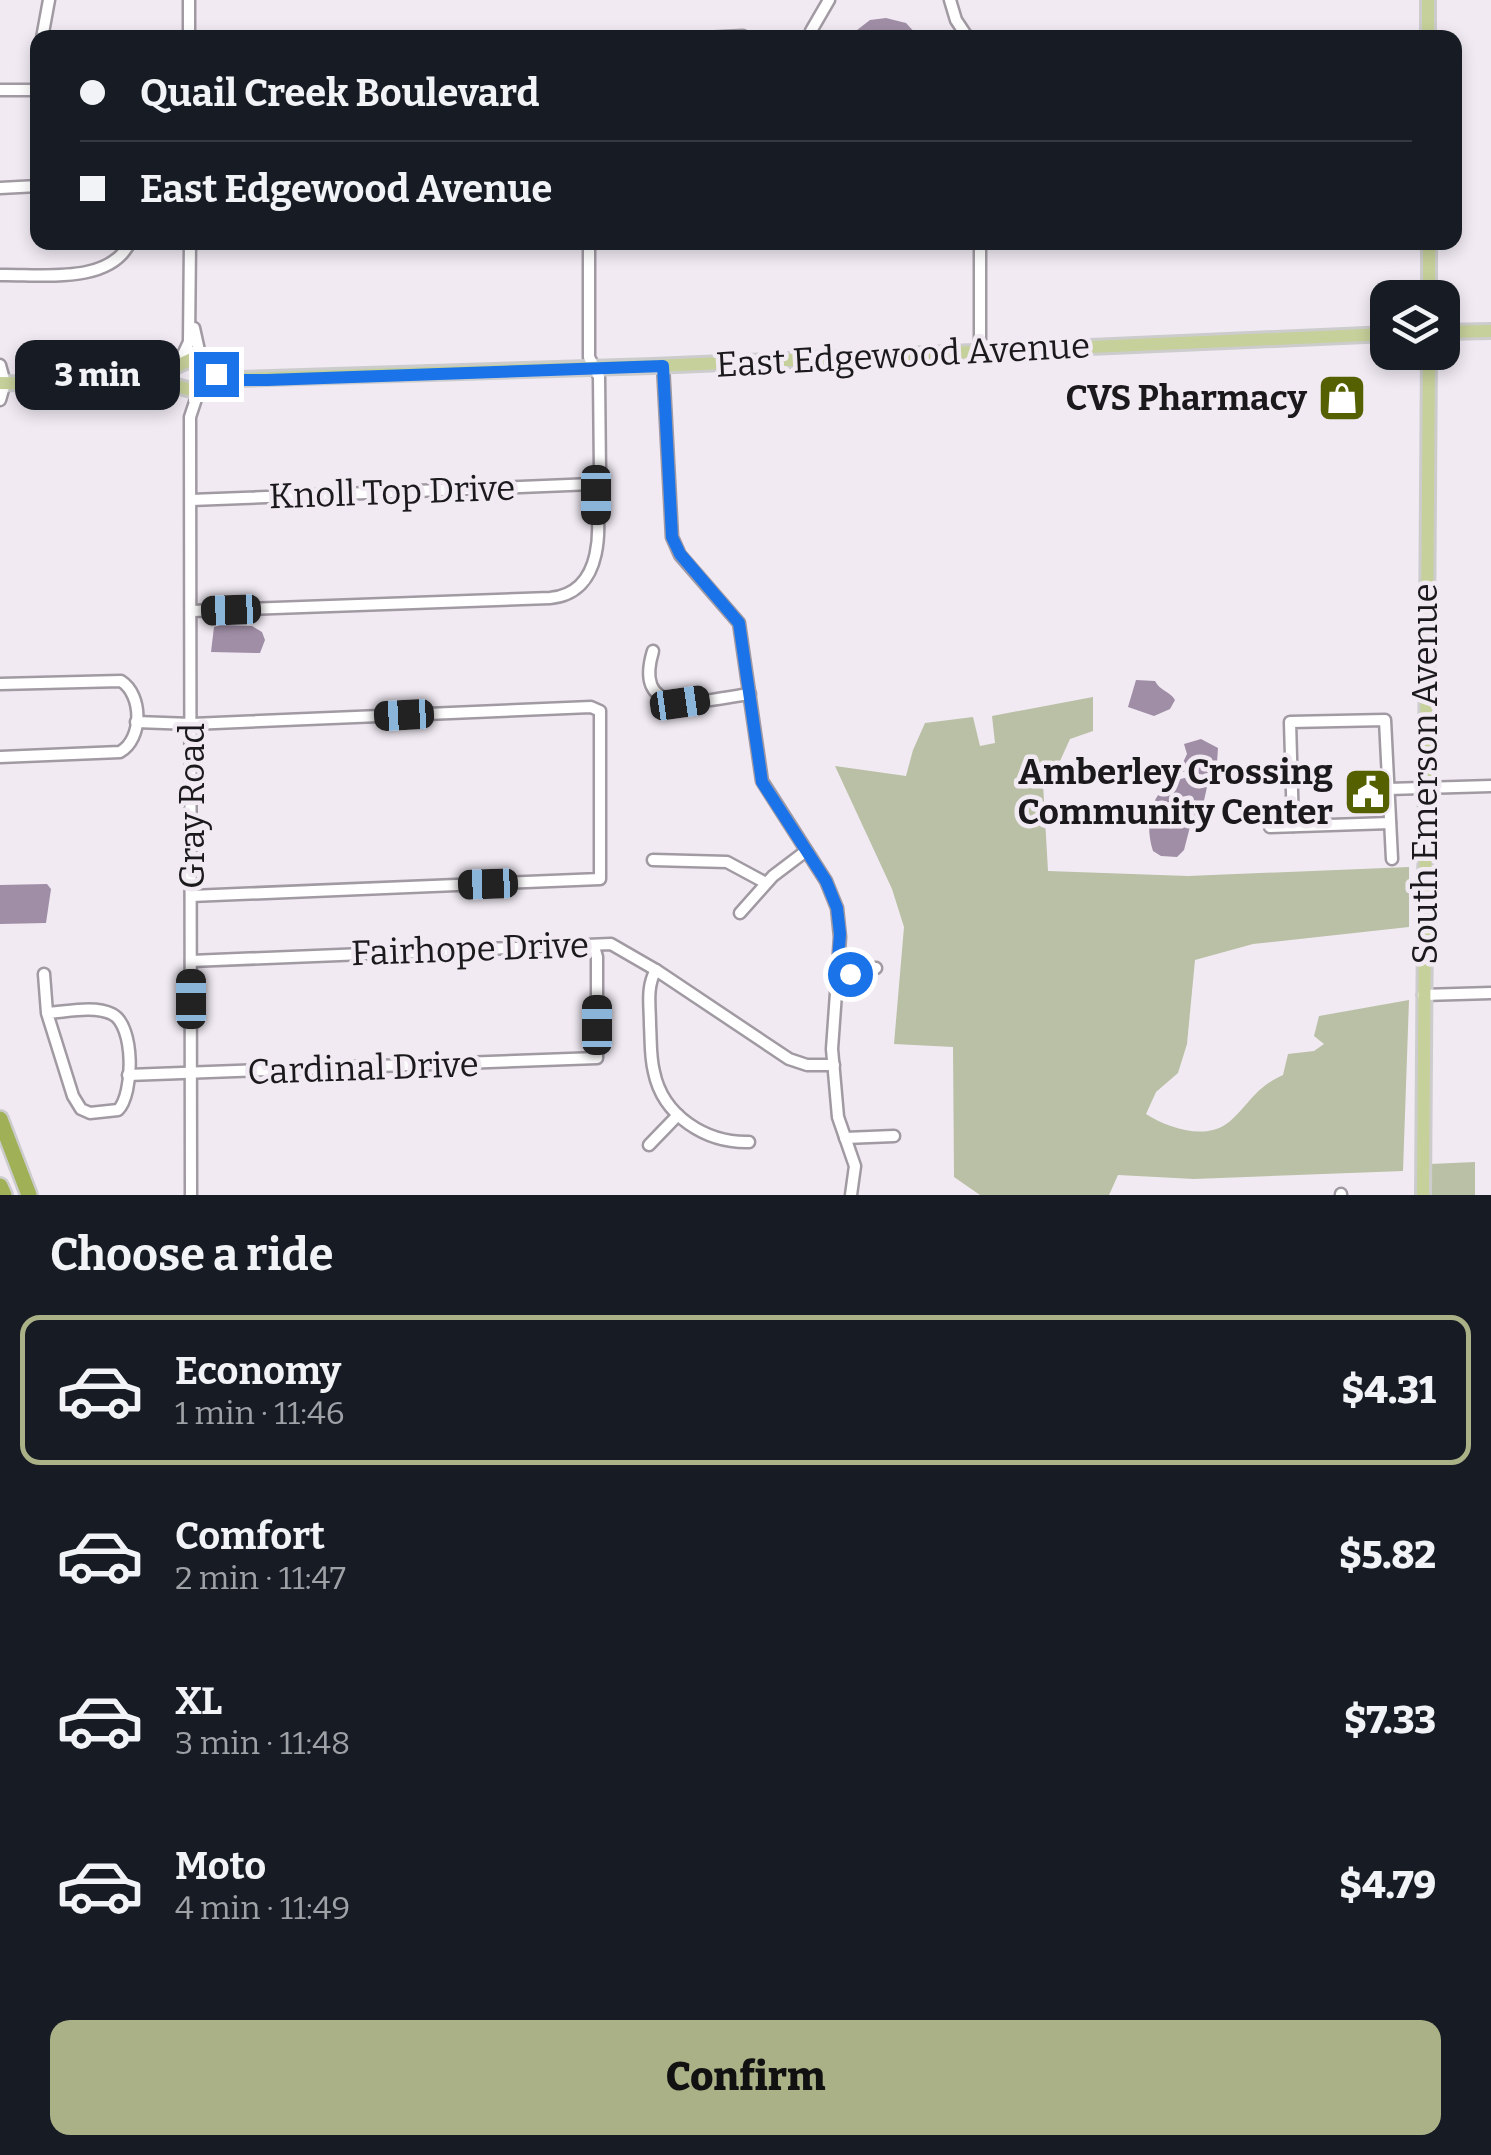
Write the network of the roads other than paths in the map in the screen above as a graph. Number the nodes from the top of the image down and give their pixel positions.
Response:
1 (49, 0) edge
2 (188, 0) edge
3 (829, 0) edge
4 (950, 0) edge
5 (1428, 0) edge
6 (43, 30) edge
7 (189, 30) edge
8 (812, 30) edge
9 (963, 30) edge
10 (1428, 30) edge
11 (0, 90) edge
12 (30, 90) edge
13 (30, 186) edge
14 (0, 188) edge
15 (125, 250) edge
16 (190, 250) edge
17 (589, 250) edge
18 (980, 250) edge
19 (1429, 250) edge
20 (0, 276) edge
21 (1429, 280) edge
22 (191, 318) junction
23 (1491, 331) edge
24 (1460, 332) edge
25 (1370, 335) edge
26 (980, 351) junction
27 (179, 363) junction
28 (202, 364) junction
29 (0, 365) edge
30 (663, 366) junction
31 (594, 368) junction
32 (1429, 370) edge
33 (240, 380) junction
34 (2, 383) edge
35 (133, 386) junction
36 (182, 387) junction
37 (200, 387) junction
38 (0, 400) edge
39 (190, 417) junction
40 (594, 484) junction
41 (192, 500) junction
42 (192, 611) junction
43 (653, 651) dead end
44 (0, 684) edge
45 (750, 694) junction
46 (136, 722) junction
47 (192, 724) junction
48 (0, 757) edge
49 (1491, 786) edge
50 (1424, 787) junction
51 (1388, 789) junction
52 (1390, 823) junction
53 (1294, 826) junction
54 (1270, 827) dead end
55 (806, 851) junction
56 (1392, 859) dead end
57 (653, 860) dead end
58 (766, 883) junction
59 (192, 896) junction
60 (740, 913) dead end
61 (594, 947) junction
62 (191, 961) junction
63 (876, 968) dead end
64 (656, 970) junction
65 (44, 974) dead end
66 (837, 974) junction
67 (1491, 994) edge
68 (1423, 995) junction
69 (47, 1013) junction
70 (834, 1065) junction
71 (128, 1075) junction
72 (191, 1075) junction
73 (678, 1116) junction
74 (0, 1119) edge
75 (894, 1136) dead end
76 (845, 1138) junction
77 (749, 1142) dead end
78 (649, 1145) dead end
79 (0, 1186) edge
80 (4, 1195) edge
81 (29, 1195) edge
82 (191, 1195) edge
83 (851, 1195) edge
84 (1423, 1195) edge

1 - 6 street
2 - 7 street
3 - 8 street
4 - 9 street
5 - 10 main road
11 - 12 street
13 - 14 street
15 - 20 street
16 - 22 street
17 - 31 street
18 - 26 street
19 - 21 main road
22 - 27 street
22 - 28 street
23 - 24 main road
25 - 26 main road, East Edgewood Avenue
26 - 30 main road, East Edgewood Avenue
27 - 28 main road
27 - 35 main road
27 - 36 main road
28 - 33 main road, East Edgewood Avenue
28 - 37 main road
29 - 34 street
30 - 31 main road, East Edgewood Avenue
30 - 45 street
31 - 33 main road, East Edgewood Avenue
31 - 40 street
32 - 50 main road, South Emerson Avenue
33 - 37 main road, East Edgewood Avenue
34 - 35 main road
34 - 38 street
35 - 36 main road
36 - 37 main road
36 - 39 street, Gray Road
37 - 39 street, Gray Road
39 - 41 street, Gray Road
40 - 41 street, Knoll Top Drive
40 - 42 street
41 - 42 street, Gray Road
42 - 47 street, Gray Road
43 - 45 street
44 - 46 street
45 - 55 street
46 - 47 street
46 - 48 street
47 - 59 street, Gray Road
47 - 59 street
49 - 50 street
50 - 51 street
50 - 68 main road, South Emerson Avenue
51 - 52 street
51 - 53 street
52 - 53 street
52 - 56 street
53 - 54 street
55 - 58 street
55 - 66 street
57 - 58 street
58 - 60 street
59 - 62 street, Gray Road
61 - 62 street, Fairhope Drive
61 - 64 street, Fairhope Drive
61 - 72 street, Cardinal Drive
62 - 72 street, Gray Road
63 - 66 street
64 - 70 street, Fairhope Drive
64 - 73 street
65 - 69 street
66 - 70 street
67 - 68 street
68 - 84 main road, South Emerson Avenue
69 - 71 street
69 - 71 street
70 - 76 street
71 - 72 street, Cardinal Drive
72 - 82 street, Gray Road
73 - 77 street
73 - 78 street
74 - 81 highway
75 - 76 street
76 - 83 street
79 - 80 highway

